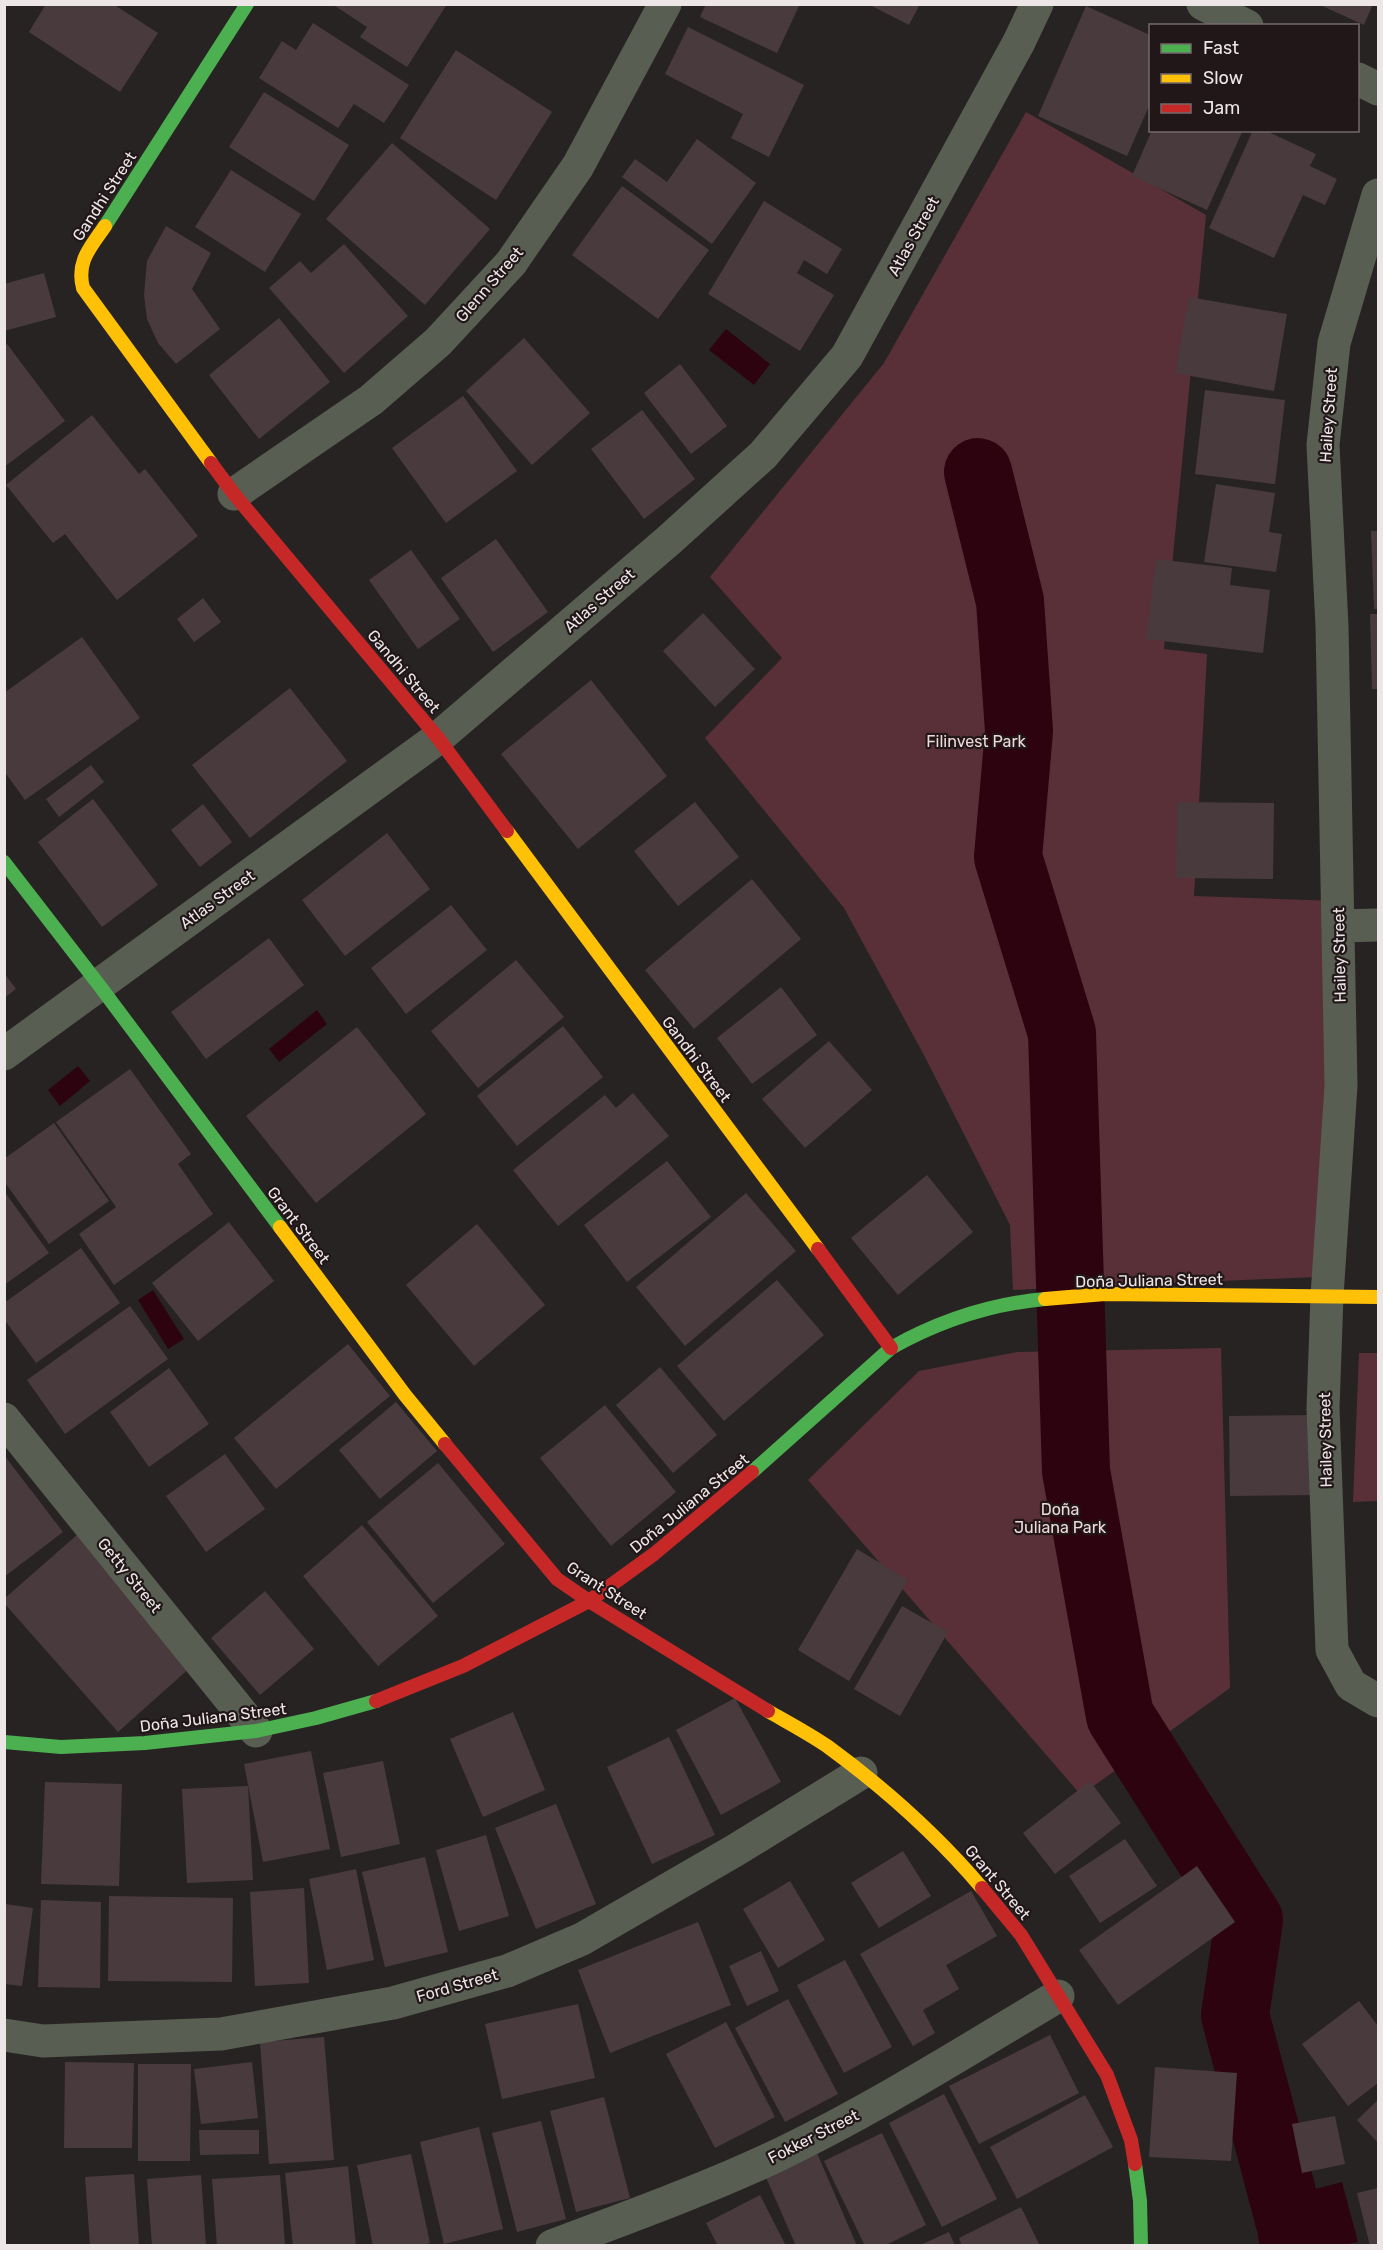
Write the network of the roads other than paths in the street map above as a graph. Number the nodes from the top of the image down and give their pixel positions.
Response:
1 (247, 4) edge
2 (665, 4) edge
3 (1037, 4) edge
4 (1203, 4) edge
5 (1243, 24) edge
6 (1359, 80) edge
7 (1378, 89) edge
8 (1378, 195) edge
9 (234, 494) junction
10 (438, 738) junction
11 (4, 862) edge
12 (1378, 925) edge
13 (1339, 926) junction
14 (99, 985) junction
15 (4, 1053) edge
16 (1327, 1296) junction
17 (1378, 1297) edge
18 (891, 1348) junction
19 (4, 1419) edge
20 (589, 1601) junction
21 (1378, 1701) edge
22 (256, 1731) junction
23 (4, 1742) edge
24 (861, 1773) junction
25 (1058, 1996) junction
26 (4, 2035) edge
27 (552, 2246) edge
28 (1141, 2246) edge

1 - 9 street, Gandhi Street
2 - 9 street, Glenn Street
3 - 10 street, Atlas Street
4 - 5 street
6 - 7 street
8 - 13 street, Hailey Street
9 - 10 street, Gandhi Street
10 - 14 street, Atlas Street
10 - 18 street, Gandhi Street
11 - 14 street, Grant Street
12 - 13 street
13 - 16 street, Hailey Street
14 - 15 street, Atlas Street
14 - 20 street, Grant Street
16 - 17 street, Doña Juliana Street
16 - 18 street, Doña Juliana Street
16 - 21 street, Hailey Street
18 - 20 street, Doña Juliana Street
19 - 22 street, Getty Street
20 - 22 street, Doña Juliana Street
20 - 24 street, Grant Street
22 - 23 street, Doña Juliana Street
24 - 25 street, Grant Street
24 - 26 street, Ford Street
25 - 27 street, Fokker Street
25 - 28 street, Grant Street

